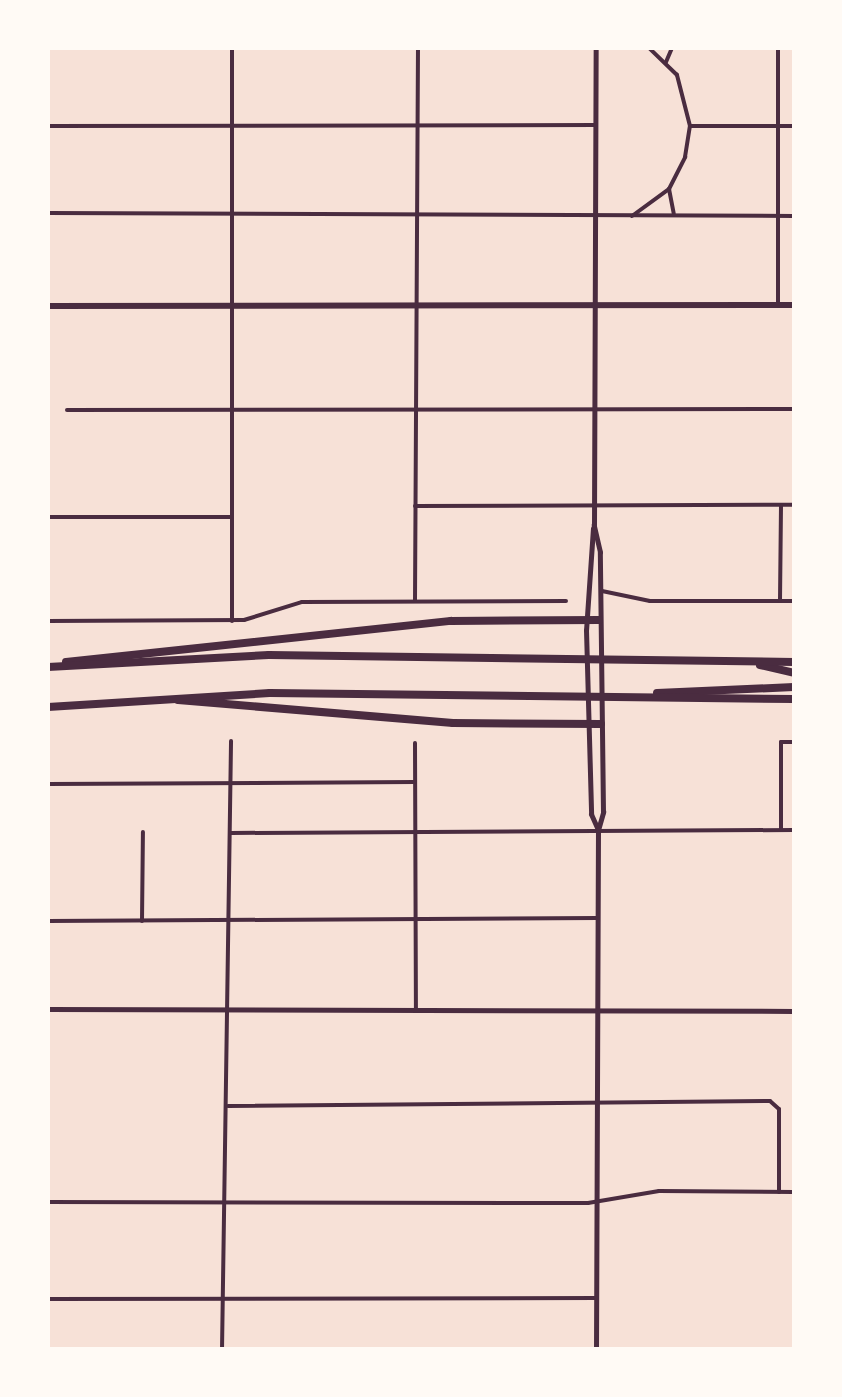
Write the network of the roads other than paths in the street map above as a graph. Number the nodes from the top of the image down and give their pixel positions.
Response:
1 (232, 48) edge
2 (418, 48) edge
3 (596, 48) edge
4 (649, 48) edge
5 (672, 48) edge
6 (778, 48) edge
7 (666, 62) junction
8 (596, 124) junction
9 (417, 125) junction
10 (48, 126) edge
11 (232, 126) junction
12 (690, 126) junction
13 (778, 126) junction
14 (794, 126) edge
15 (669, 189) junction
16 (48, 213) edge
17 (417, 214) junction
18 (596, 214) junction
19 (232, 216) junction
20 (632, 216) junction
21 (674, 216) junction
22 (778, 216) junction
23 (794, 216) edge
24 (48, 252) edge
25 (48, 262) edge
26 (415, 305) junction
27 (595, 305) junction
28 (48, 306) edge
29 (232, 306) junction
30 (778, 306) junction
31 (794, 306) edge
32 (48, 358) edge
33 (594, 409) junction
34 (794, 409) edge
35 (66, 410) dead end
36 (232, 410) junction
37 (414, 410) junction
38 (780, 505) junction
39 (415, 506) junction
40 (594, 506) junction
41 (794, 506) edge
42 (48, 517) edge
43 (231, 517) junction
44 (594, 526) junction
45 (600, 588) junction
46 (415, 601) junction
47 (566, 601) dead end
48 (780, 601) junction
49 (794, 601) edge
50 (586, 619) junction
51 (232, 620) junction
52 (600, 620) junction
53 (48, 621) edge
54 (742, 661) junction
55 (794, 662) edge
56 (48, 666) edge
57 (794, 673) edge
58 (794, 687) edge
59 (632, 696) junction
60 (158, 698) junction
61 (794, 699) edge
62 (48, 707) edge
63 (589, 720) junction
64 (602, 724) junction
65 (231, 740) dead end
66 (794, 742) edge
67 (415, 743) dead end
68 (415, 782) junction
69 (231, 783) junction
70 (48, 784) edge
71 (598, 830) junction
72 (782, 830) junction
73 (794, 830) edge
74 (143, 832) dead end
75 (415, 832) junction
76 (231, 833) junction
77 (600, 918) junction
78 (416, 919) junction
79 (232, 920) junction
80 (48, 921) edge
81 (142, 921) junction
82 (230, 1008) junction
83 (600, 1008) junction
84 (48, 1009) edge
85 (416, 1010) junction
86 (794, 1011) edge
87 (228, 1106) junction
88 (599, 1106) junction
89 (779, 1192) junction
90 (794, 1192) edge
91 (48, 1202) edge
92 (598, 1202) junction
93 (224, 1203) junction
94 (48, 1298) edge
95 (597, 1298) junction
96 (223, 1299) junction
97 (222, 1350) edge
98 (596, 1350) edge

1 - 11 street
2 - 9 street
3 - 8 main road
4 - 7 street
5 - 7 street
6 - 13 street
7 - 12 street
8 - 9 street
8 - 18 main road
9 - 11 street
9 - 17 street
10 - 11 street
11 - 19 street
12 - 13 street
12 - 15 street
13 - 14 street
13 - 22 street
15 - 20 street
15 - 21 street
16 - 19 street
17 - 18 street
17 - 19 street
17 - 26 street
18 - 20 street
18 - 27 main road
19 - 29 street
20 - 21 street
21 - 22 street
22 - 23 street
22 - 30 street
24 - 25 street
26 - 27 main road
26 - 29 main road
26 - 37 street
27 - 30 main road
27 - 33 main road
28 - 29 main road
29 - 36 street
30 - 31 main road
32 - 42 street
33 - 34 street
33 - 37 street
33 - 40 main road
35 - 36 street
36 - 37 street
36 - 43 street
37 - 39 street
38 - 40 street
38 - 41 street
38 - 48 street
39 - 40 street
39 - 46 street
40 - 44 main road
42 - 43 street
42 - 53 street
43 - 51 street
44 - 45 main road
44 - 50 main road
45 - 48 street
45 - 52 main road
46 - 47 street
46 - 51 street
48 - 49 street
50 - 52 highway
50 - 56 highway
50 - 63 main road
51 - 53 street
52 - 64 main road
54 - 55 highway
54 - 56 highway
54 - 57 highway
58 - 59 highway
59 - 60 highway
59 - 61 highway
60 - 62 highway
60 - 63 highway
63 - 64 highway
63 - 71 main road
64 - 71 main road
65 - 69 street
66 - 72 street
67 - 68 street
68 - 69 street
68 - 75 street
69 - 70 street
69 - 76 street
71 - 72 street
71 - 75 street
71 - 77 main road
72 - 73 street
74 - 81 street
75 - 76 street
75 - 78 street
76 - 79 street
77 - 78 street
77 - 83 main road
78 - 79 street
78 - 85 street
79 - 81 street
79 - 82 street
80 - 81 street
82 - 84 main road
82 - 85 main road
82 - 87 street
83 - 85 main road
83 - 86 main road
83 - 88 main road
87 - 88 street
87 - 93 street
88 - 89 street
88 - 92 main road
89 - 90 street
89 - 92 street
91 - 93 street
92 - 93 street
92 - 95 main road
93 - 96 street
94 - 96 street
95 - 96 street
95 - 98 main road
96 - 97 street

